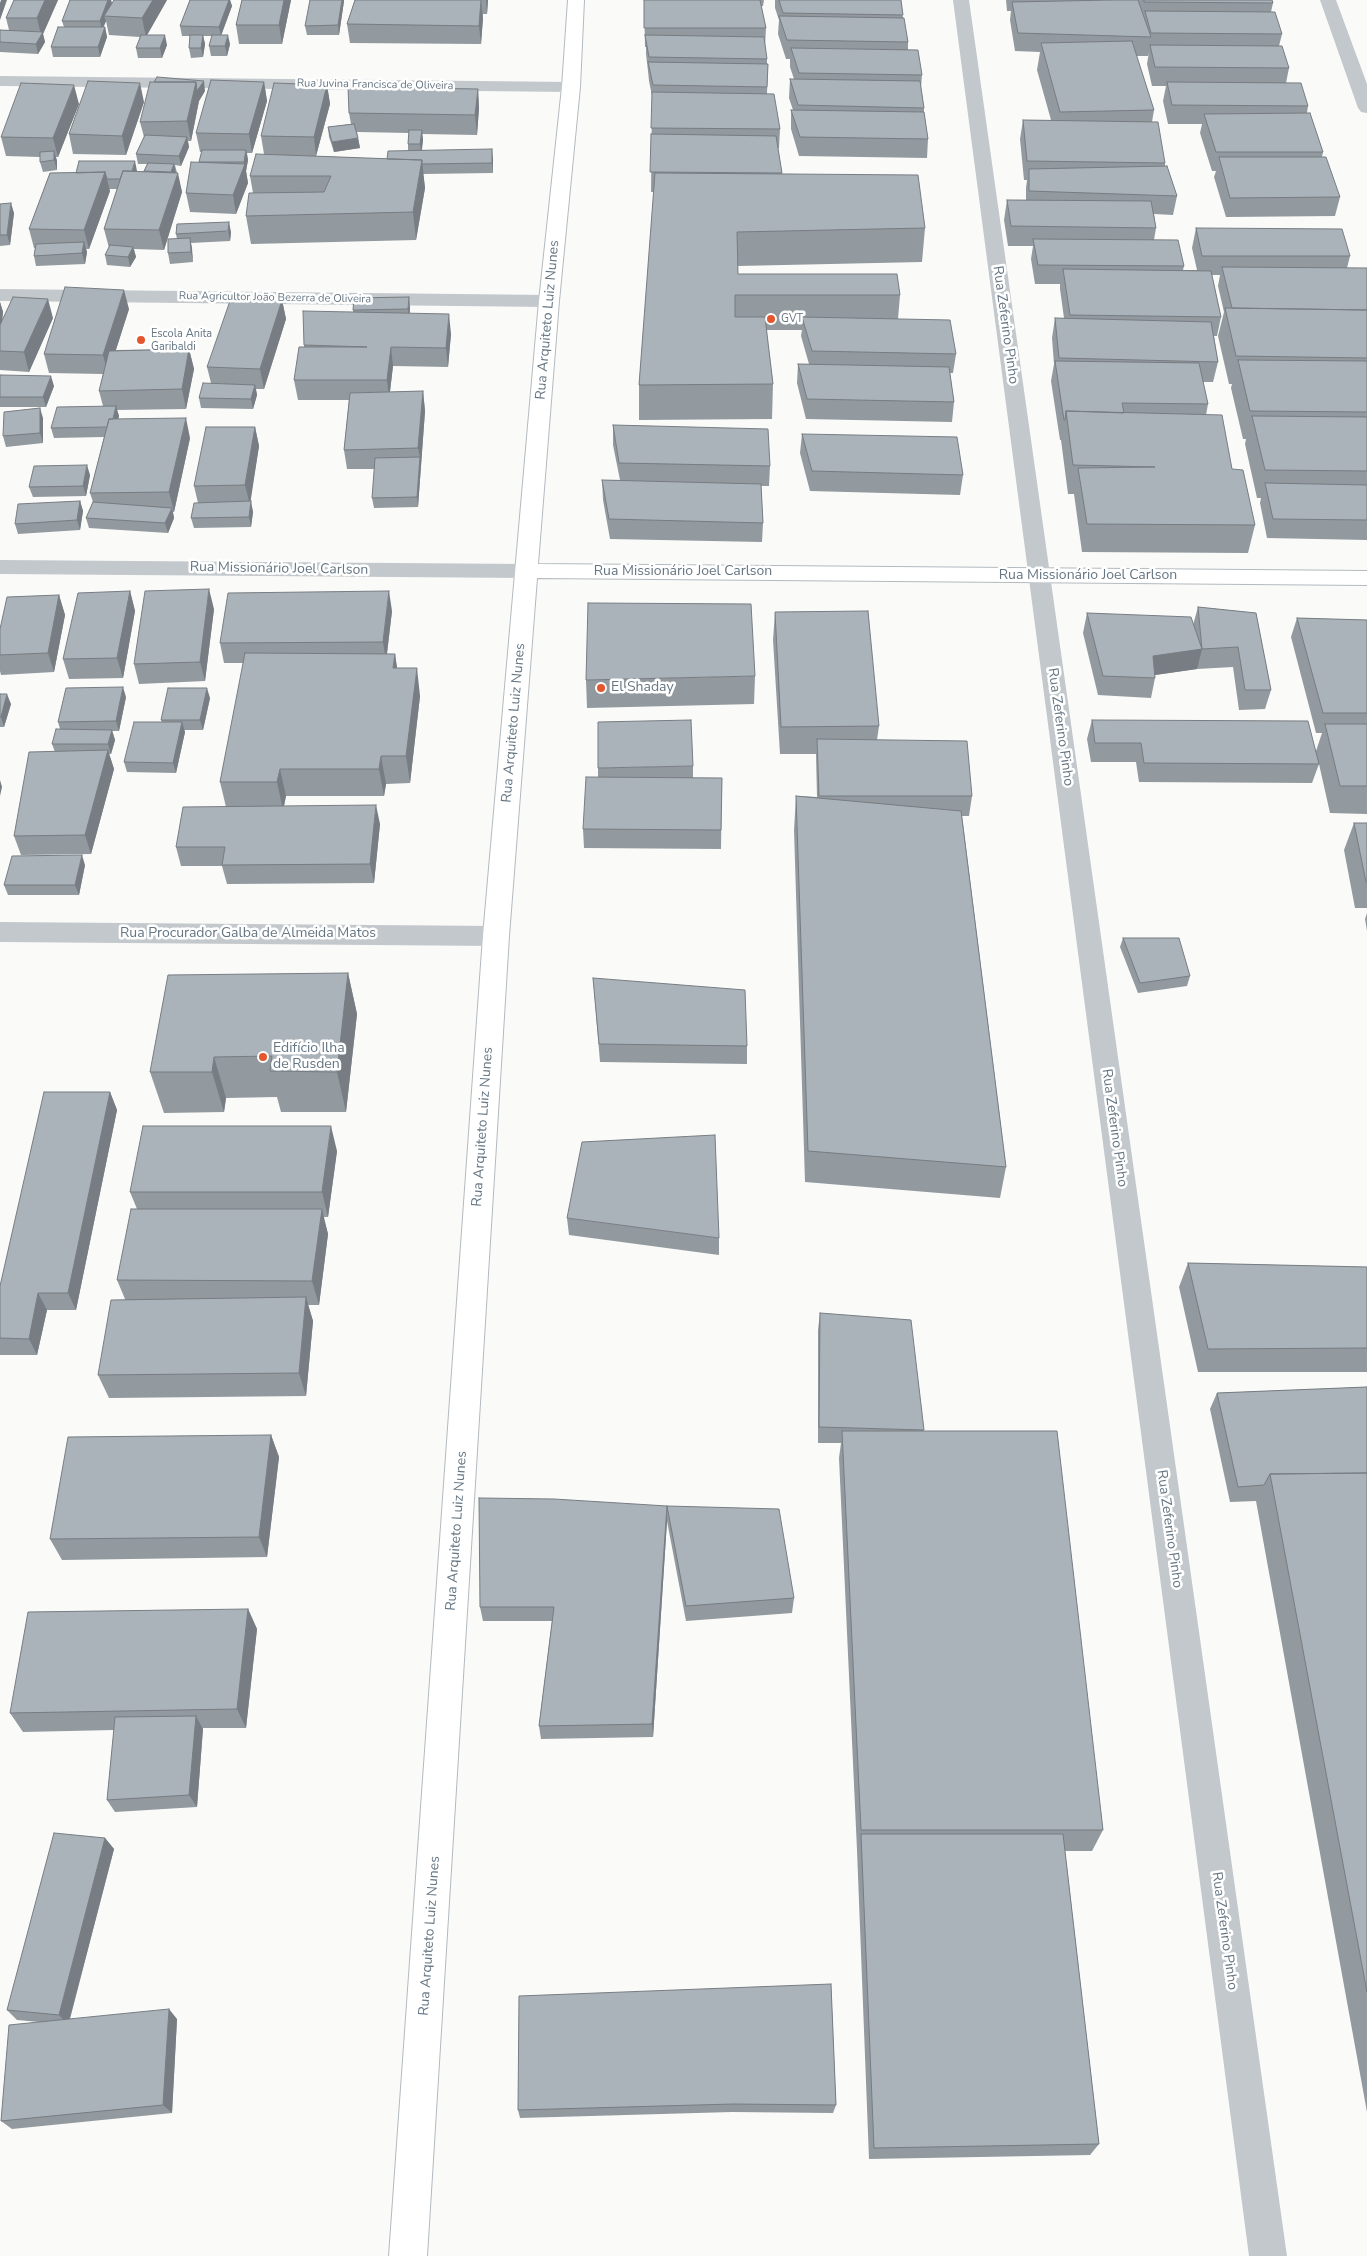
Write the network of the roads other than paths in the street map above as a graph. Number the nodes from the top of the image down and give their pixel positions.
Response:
1 (576, 0) edge
2 (961, 0) edge
3 (1328, 0) edge
4 (0, 81) edge
5 (571, 87) junction
6 (1367, 108) edge
7 (0, 295) edge
8 (550, 300) junction
9 (0, 567) edge
10 (527, 571) junction
11 (1039, 575) junction
12 (1367, 578) edge
13 (0, 932) edge
14 (496, 936) junction
15 (408, 2256) edge
16 (1268, 2256) edge

1 - 5 main road, Rua Arquiteto Luiz Nunes
2 - 11 street, Rua Zeferino Pinho
3 - 6 street
4 - 5 street, Rua Juvina Francisca de Oliveira
5 - 8 main road, Rua Arquiteto Luiz Nunes
7 - 8 street, Rua Agricultor João Bezerra de Oliveira
8 - 10 main road, Rua Arquiteto Luiz Nunes
9 - 10 street, Rua Missionário Joel Carlson
10 - 11 main road, Rua Missionário Joel Carlson
10 - 14 main road, Rua Arquiteto Luiz Nunes
11 - 12 main road, Rua Missionário Joel Carlson
11 - 16 street, Rua Zeferino Pinho
13 - 14 street, Rua Procurador Galba de Almeida Matos
14 - 15 main road, Rua Arquiteto Luiz Nunes

